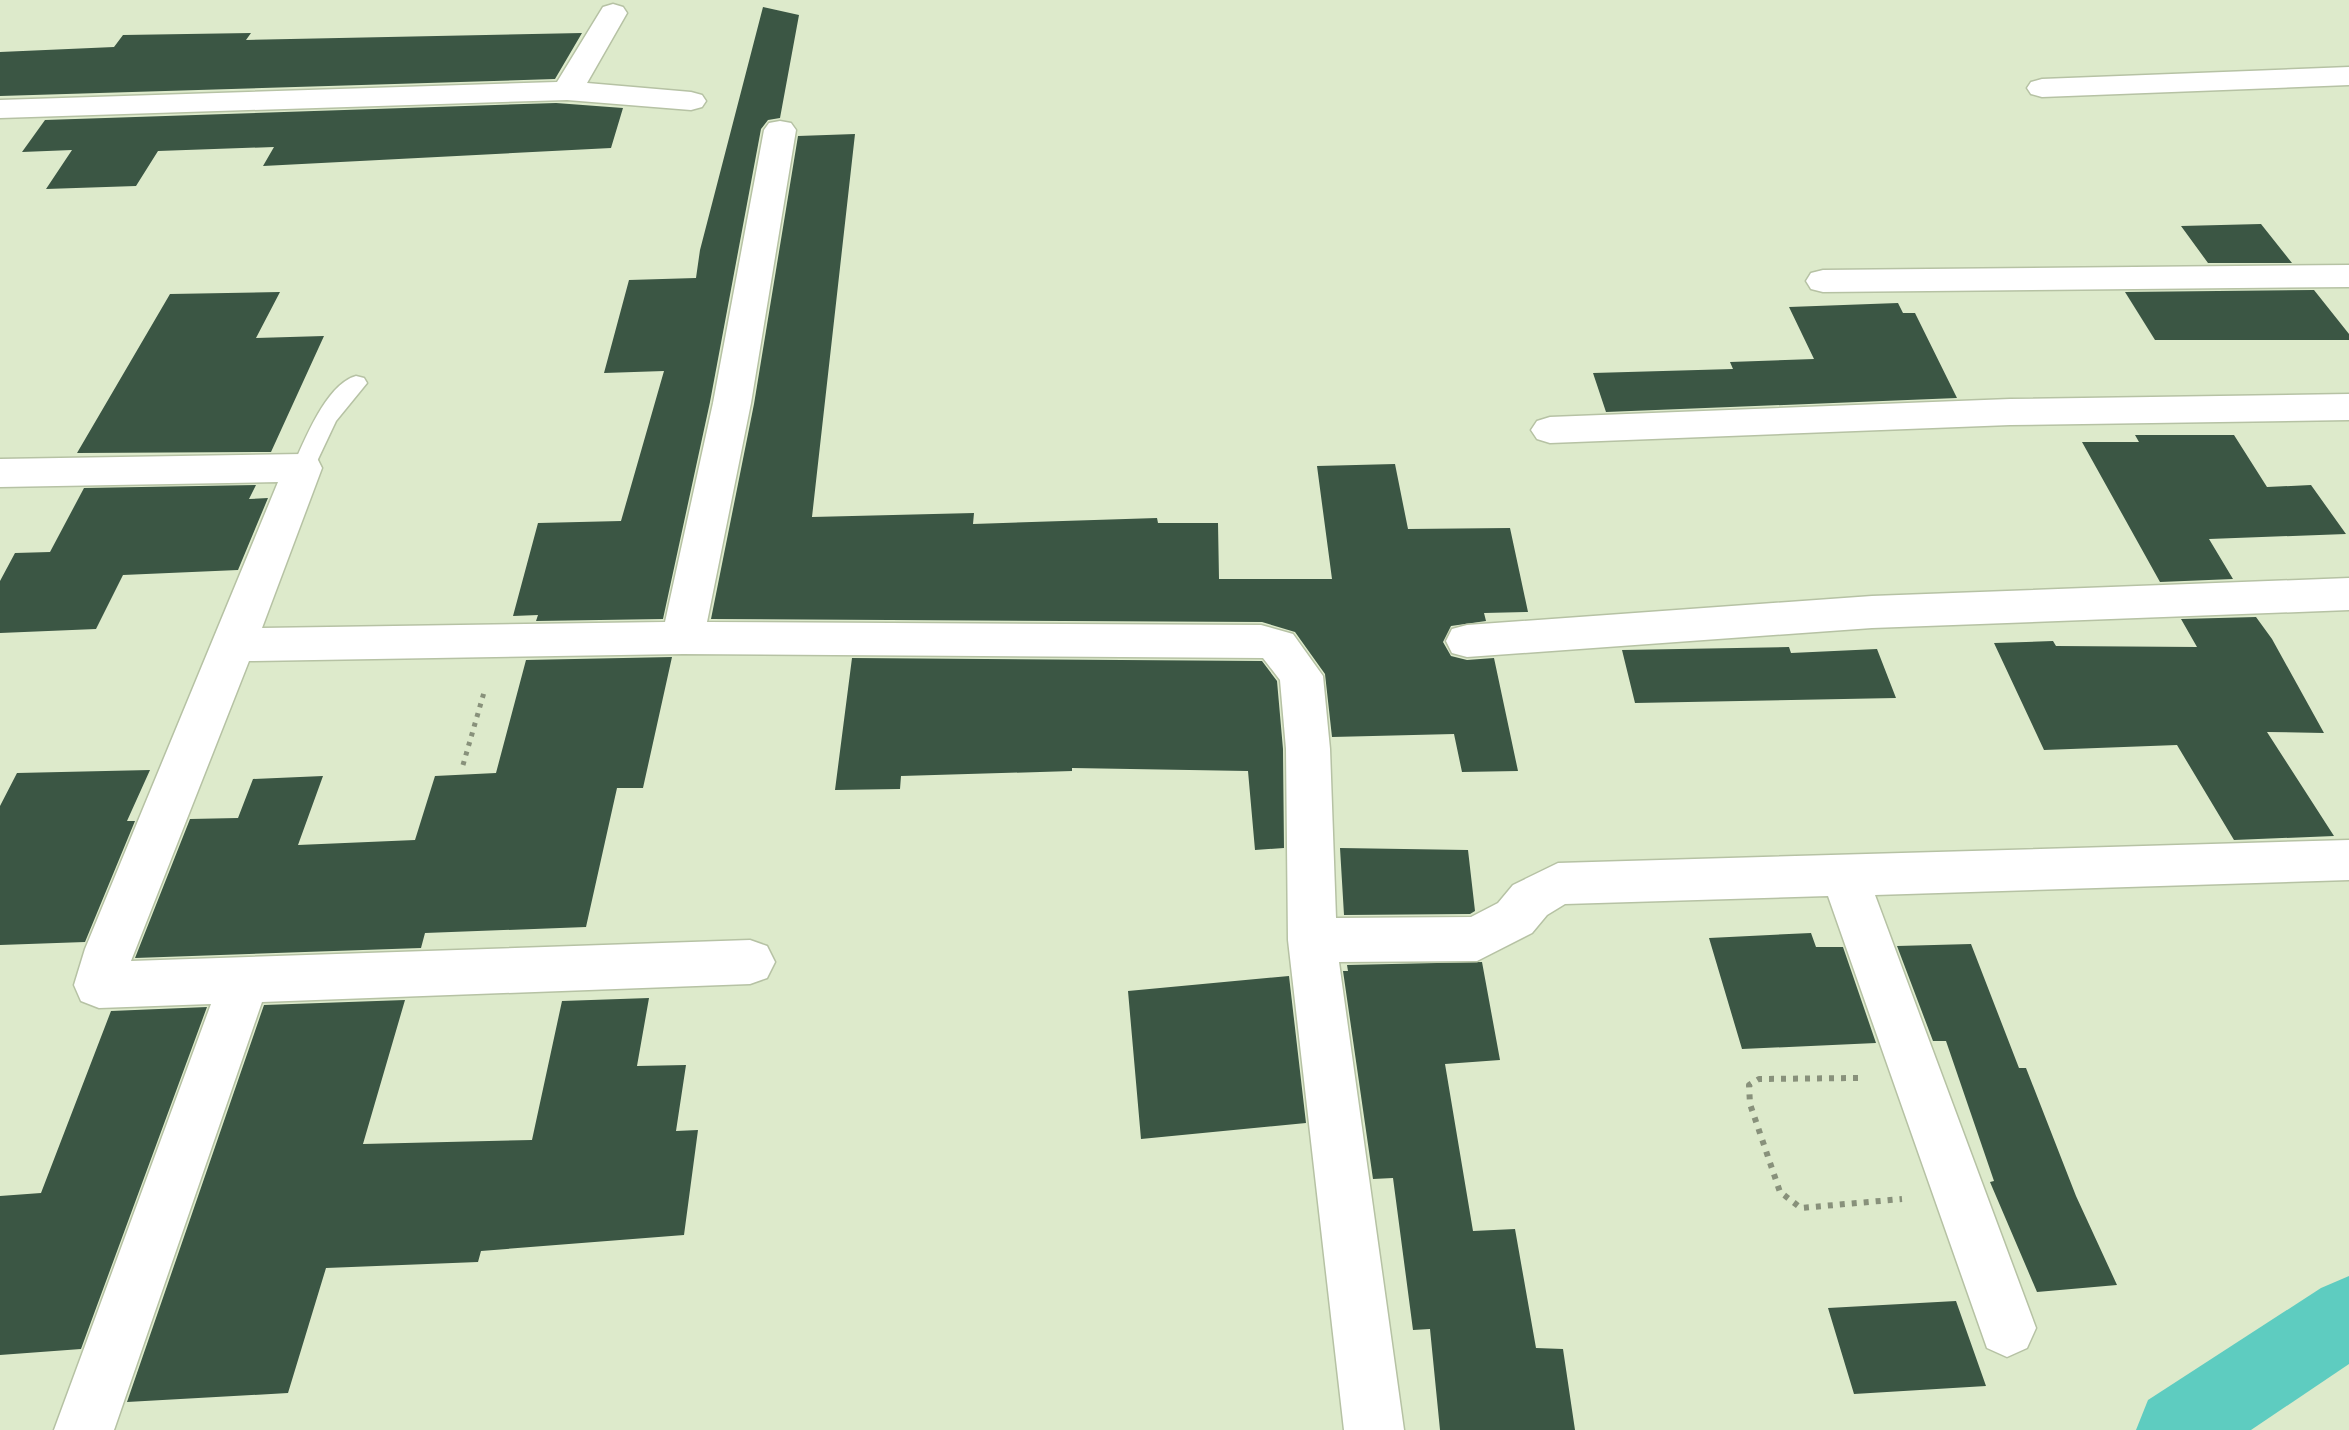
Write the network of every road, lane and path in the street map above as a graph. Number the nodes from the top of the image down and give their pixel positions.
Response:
1 (613, 13) dead end
2 (2349, 76) edge
3 (2042, 88) dead end
4 (567, 91) junction
5 (691, 101) dead end
6 (0, 109) edge
7 (780, 130) dead end
8 (2349, 276) edge
9 (1823, 281) dead end
10 (356, 383) dead end
11 (2349, 407) edge
12 (1550, 430) dead end
13 (303, 468) junction
14 (0, 473) edge
15 (2349, 594) edge
16 (500, 638) junction
17 (683, 638) junction
18 (1467, 641) dead end
19 (234, 645) junction
20 (463, 765) dead end
21 (2349, 860) edge
22 (1845, 877) junction
23 (1312, 940) junction
24 (750, 962) dead end
25 (244, 981) junction
26 (1915, 1078) junction
27 (1958, 1194) junction
28 (2007, 1328) dead end
29 (84, 1430) edge
30 (1374, 1430) edge

1 - 4 street
2 - 3 street
4 - 5 street
4 - 6 street
7 - 17 street
8 - 9 street
10 - 13 lane
11 - 12 street
13 - 14 street
13 - 19 street
15 - 18 street
16 - 17 street
16 - 19 street
16 - 20 path
17 - 23 street
19 - 25 street
21 - 22 street
22 - 23 street
22 - 26 street
23 - 30 street
24 - 25 street
25 - 29 street
26 - 27 street
26 - 27 path
27 - 28 street

